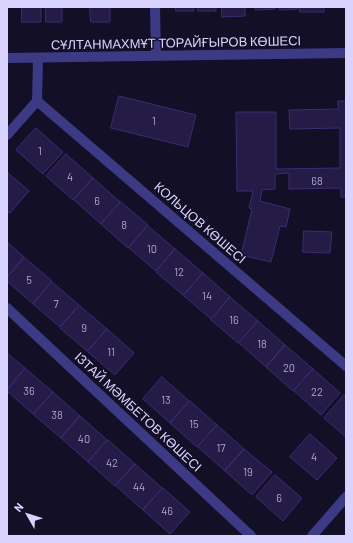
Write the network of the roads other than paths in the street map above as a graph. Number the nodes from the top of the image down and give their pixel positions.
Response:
1 (155, 7) edge
2 (346, 53) edge
3 (156, 56) junction
4 (7, 58) edge
5 (38, 59) junction
6 (37, 101) junction
7 (7, 135) edge
8 (7, 308) edge
9 (346, 366) edge
10 (346, 497) edge
11 (251, 536) edge
12 (312, 536) edge

1 - 3 street
2 - 3 street, СҰЛТАНМАХМҰТ ТОРАЙҒЫРОВ КӨШЕСІ
3 - 5 street, СҰЛТАНМАХМҰТ ТОРАЙҒЫРОВ КӨШЕСІ
4 - 5 street, СҰЛТАНМАХМҰТ ТОРАЙҒЫРОВ КӨШЕСІ
5 - 6 street
6 - 7 street
6 - 9 street, КОЛЬЦОВ КӨШЕСІ
8 - 11 street, ІЗТАЙ МӘМБЕТОВ КӨШЕСІ
10 - 12 street

